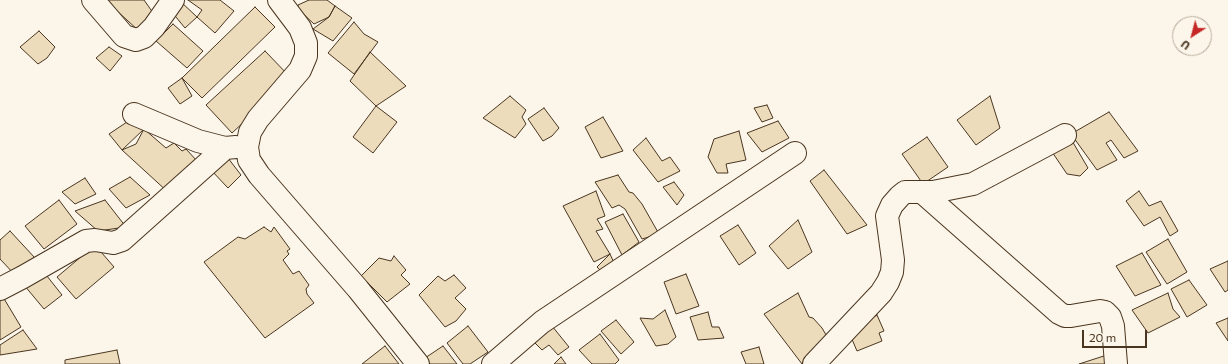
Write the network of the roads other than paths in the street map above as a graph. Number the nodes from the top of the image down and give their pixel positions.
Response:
1 (93, 0) edge
2 (173, 0) edge
3 (279, 0) edge
4 (134, 114) dead end
5 (1065, 135) dead end
6 (247, 147) junction
7 (226, 148) junction
8 (795, 153) dead end
9 (922, 192) junction
10 (0, 289) edge
11 (418, 364) edge
12 (493, 364) edge
13 (814, 364) edge
14 (1116, 364) edge

1 - 2 street
3 - 6 street
4 - 7 street
5 - 9 street
6 - 7 street
6 - 11 street
7 - 10 street
8 - 12 street
9 - 13 street
9 - 14 street

